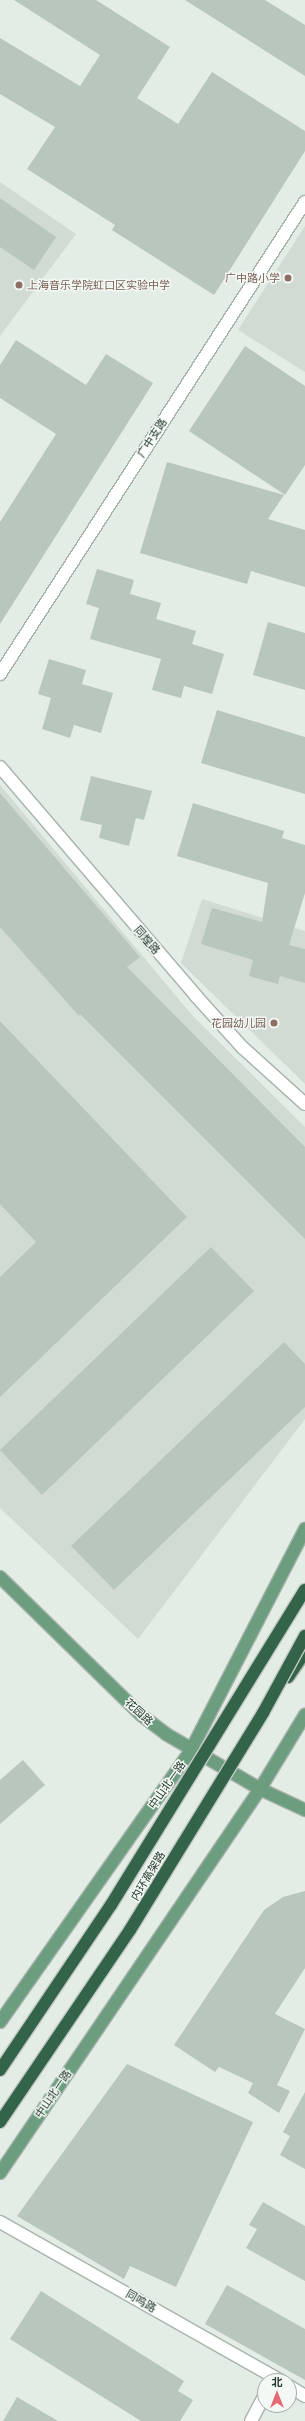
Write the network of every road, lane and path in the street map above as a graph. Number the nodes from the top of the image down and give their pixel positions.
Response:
1 (305, 202) edge
2 (0, 674) edge
3 (0, 767) edge
4 (305, 1104) edge
5 (305, 1530) edge
6 (0, 1578) edge
7 (305, 1590) edge
8 (305, 1636) edge
9 (305, 1652) edge
10 (263, 1713) junction
11 (305, 1715) edge
12 (191, 1750) junction
13 (260, 1788) junction
14 (305, 1810) edge
15 (0, 2022) edge
16 (0, 2070) edge
17 (0, 2122) edge
18 (0, 2173) edge
19 (0, 2222) edge
20 (264, 2373) edge
21 (257, 2410) edge
22 (251, 2421) edge

1 - 2 street, 广中支路
3 - 4 street, 同煌路
5 - 12 main road, 中山北一路
6 - 12 main road, 花园路
7 - 16 highway, 内环高架路, bridge
8 - 10 highway, 内环高架路, bridge
9 - 10 highway, bridge
10 - 17 highway, 内环高架路, bridge
11 - 13 main road, 中山北一路
12 - 13 main road, 花园路
12 - 15 main road, 中山北一路
13 - 14 main road, 花园路
13 - 18 main road, 中山北一路
19 - 20 street, 同鸣路
21 - 22 street

